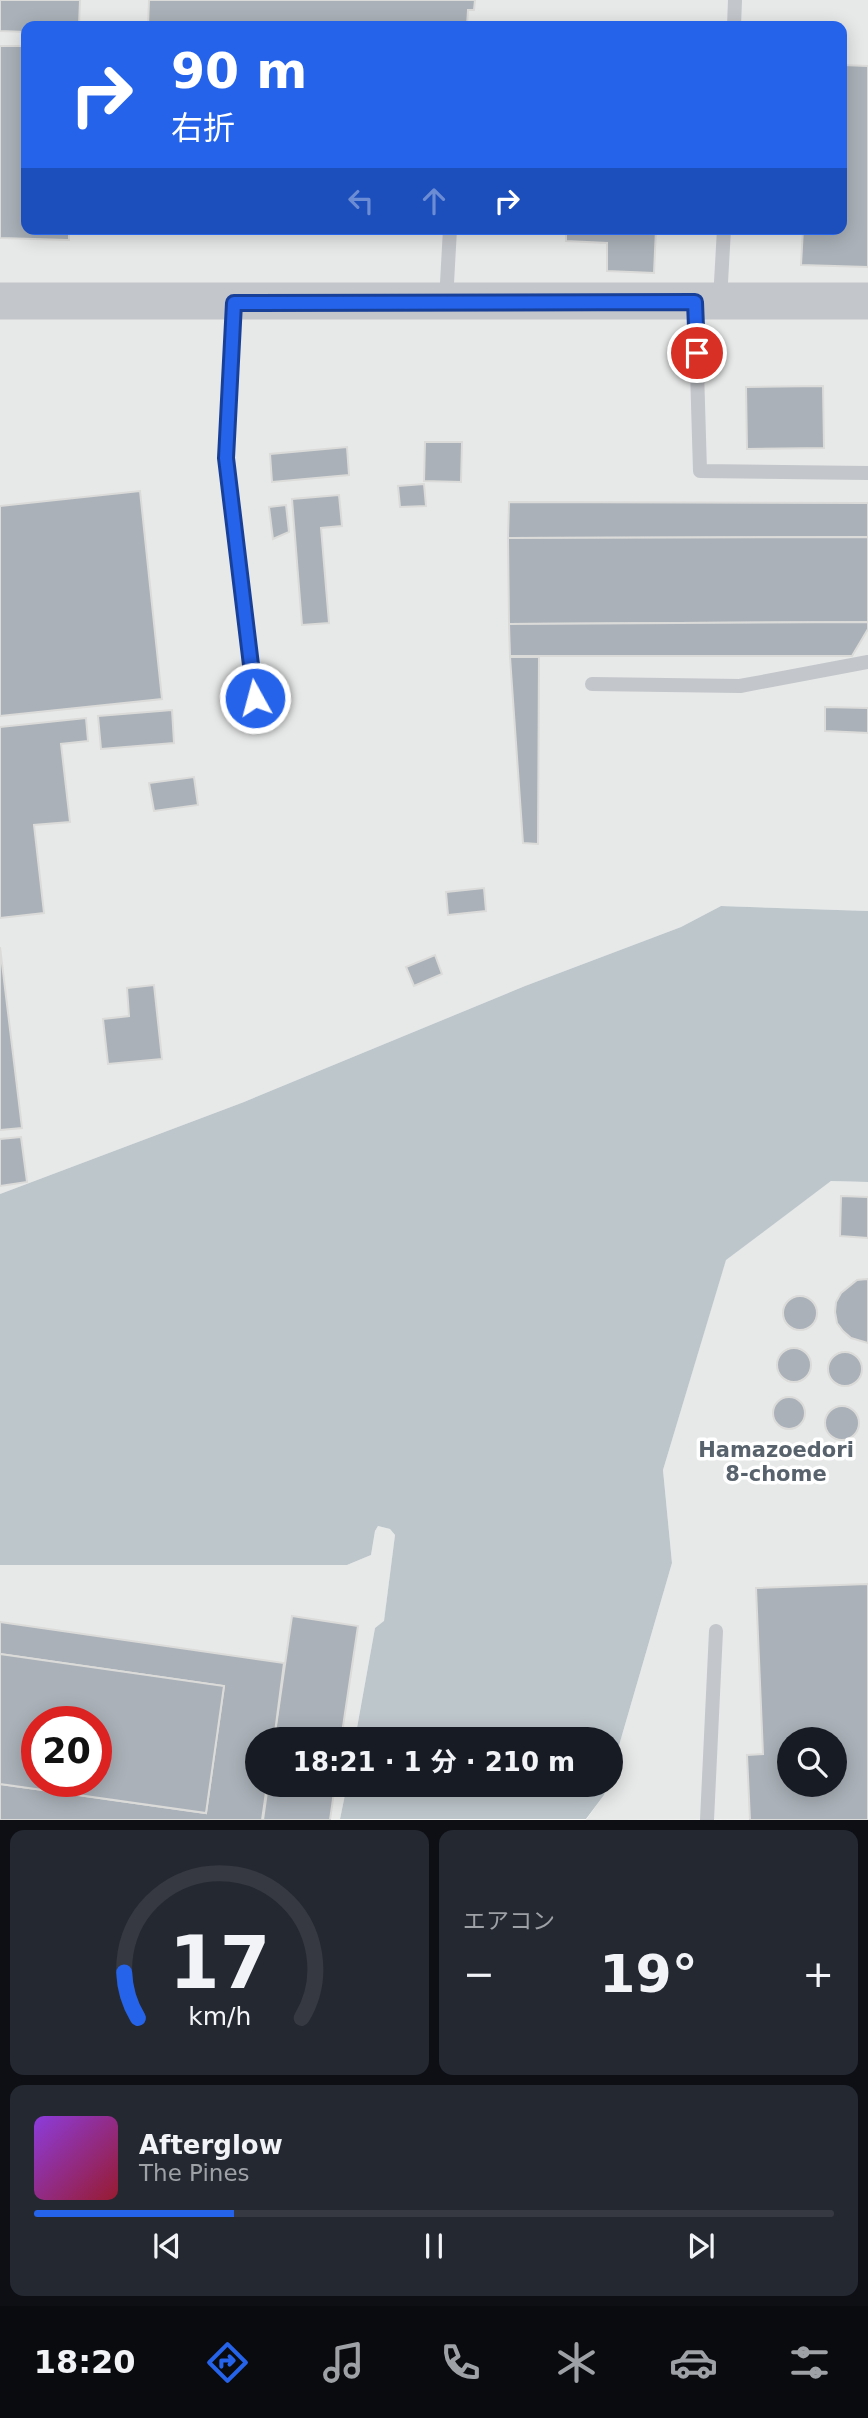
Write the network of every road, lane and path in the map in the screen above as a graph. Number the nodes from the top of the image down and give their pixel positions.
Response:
1 (735, 0) edge
2 (734, 21) edge
3 (450, 235) edge
4 (723, 235) edge
5 (0, 301) edge
6 (868, 301) edge
7 (446, 302) junction
8 (708, 302) junction
9 (234, 303) junction
10 (868, 473) edge
11 (868, 662) edge
12 (592, 684) dead end
13 (255, 698) dead end
14 (716, 1631) dead end
15 (707, 1819) edge

1 - 2 lane
3 - 7 lane
4 - 8 lane
5 - 9 street
6 - 8 street
7 - 8 street
7 - 9 street
8 - 10 lane
9 - 13 lane
11 - 12 lane
14 - 15 lane

